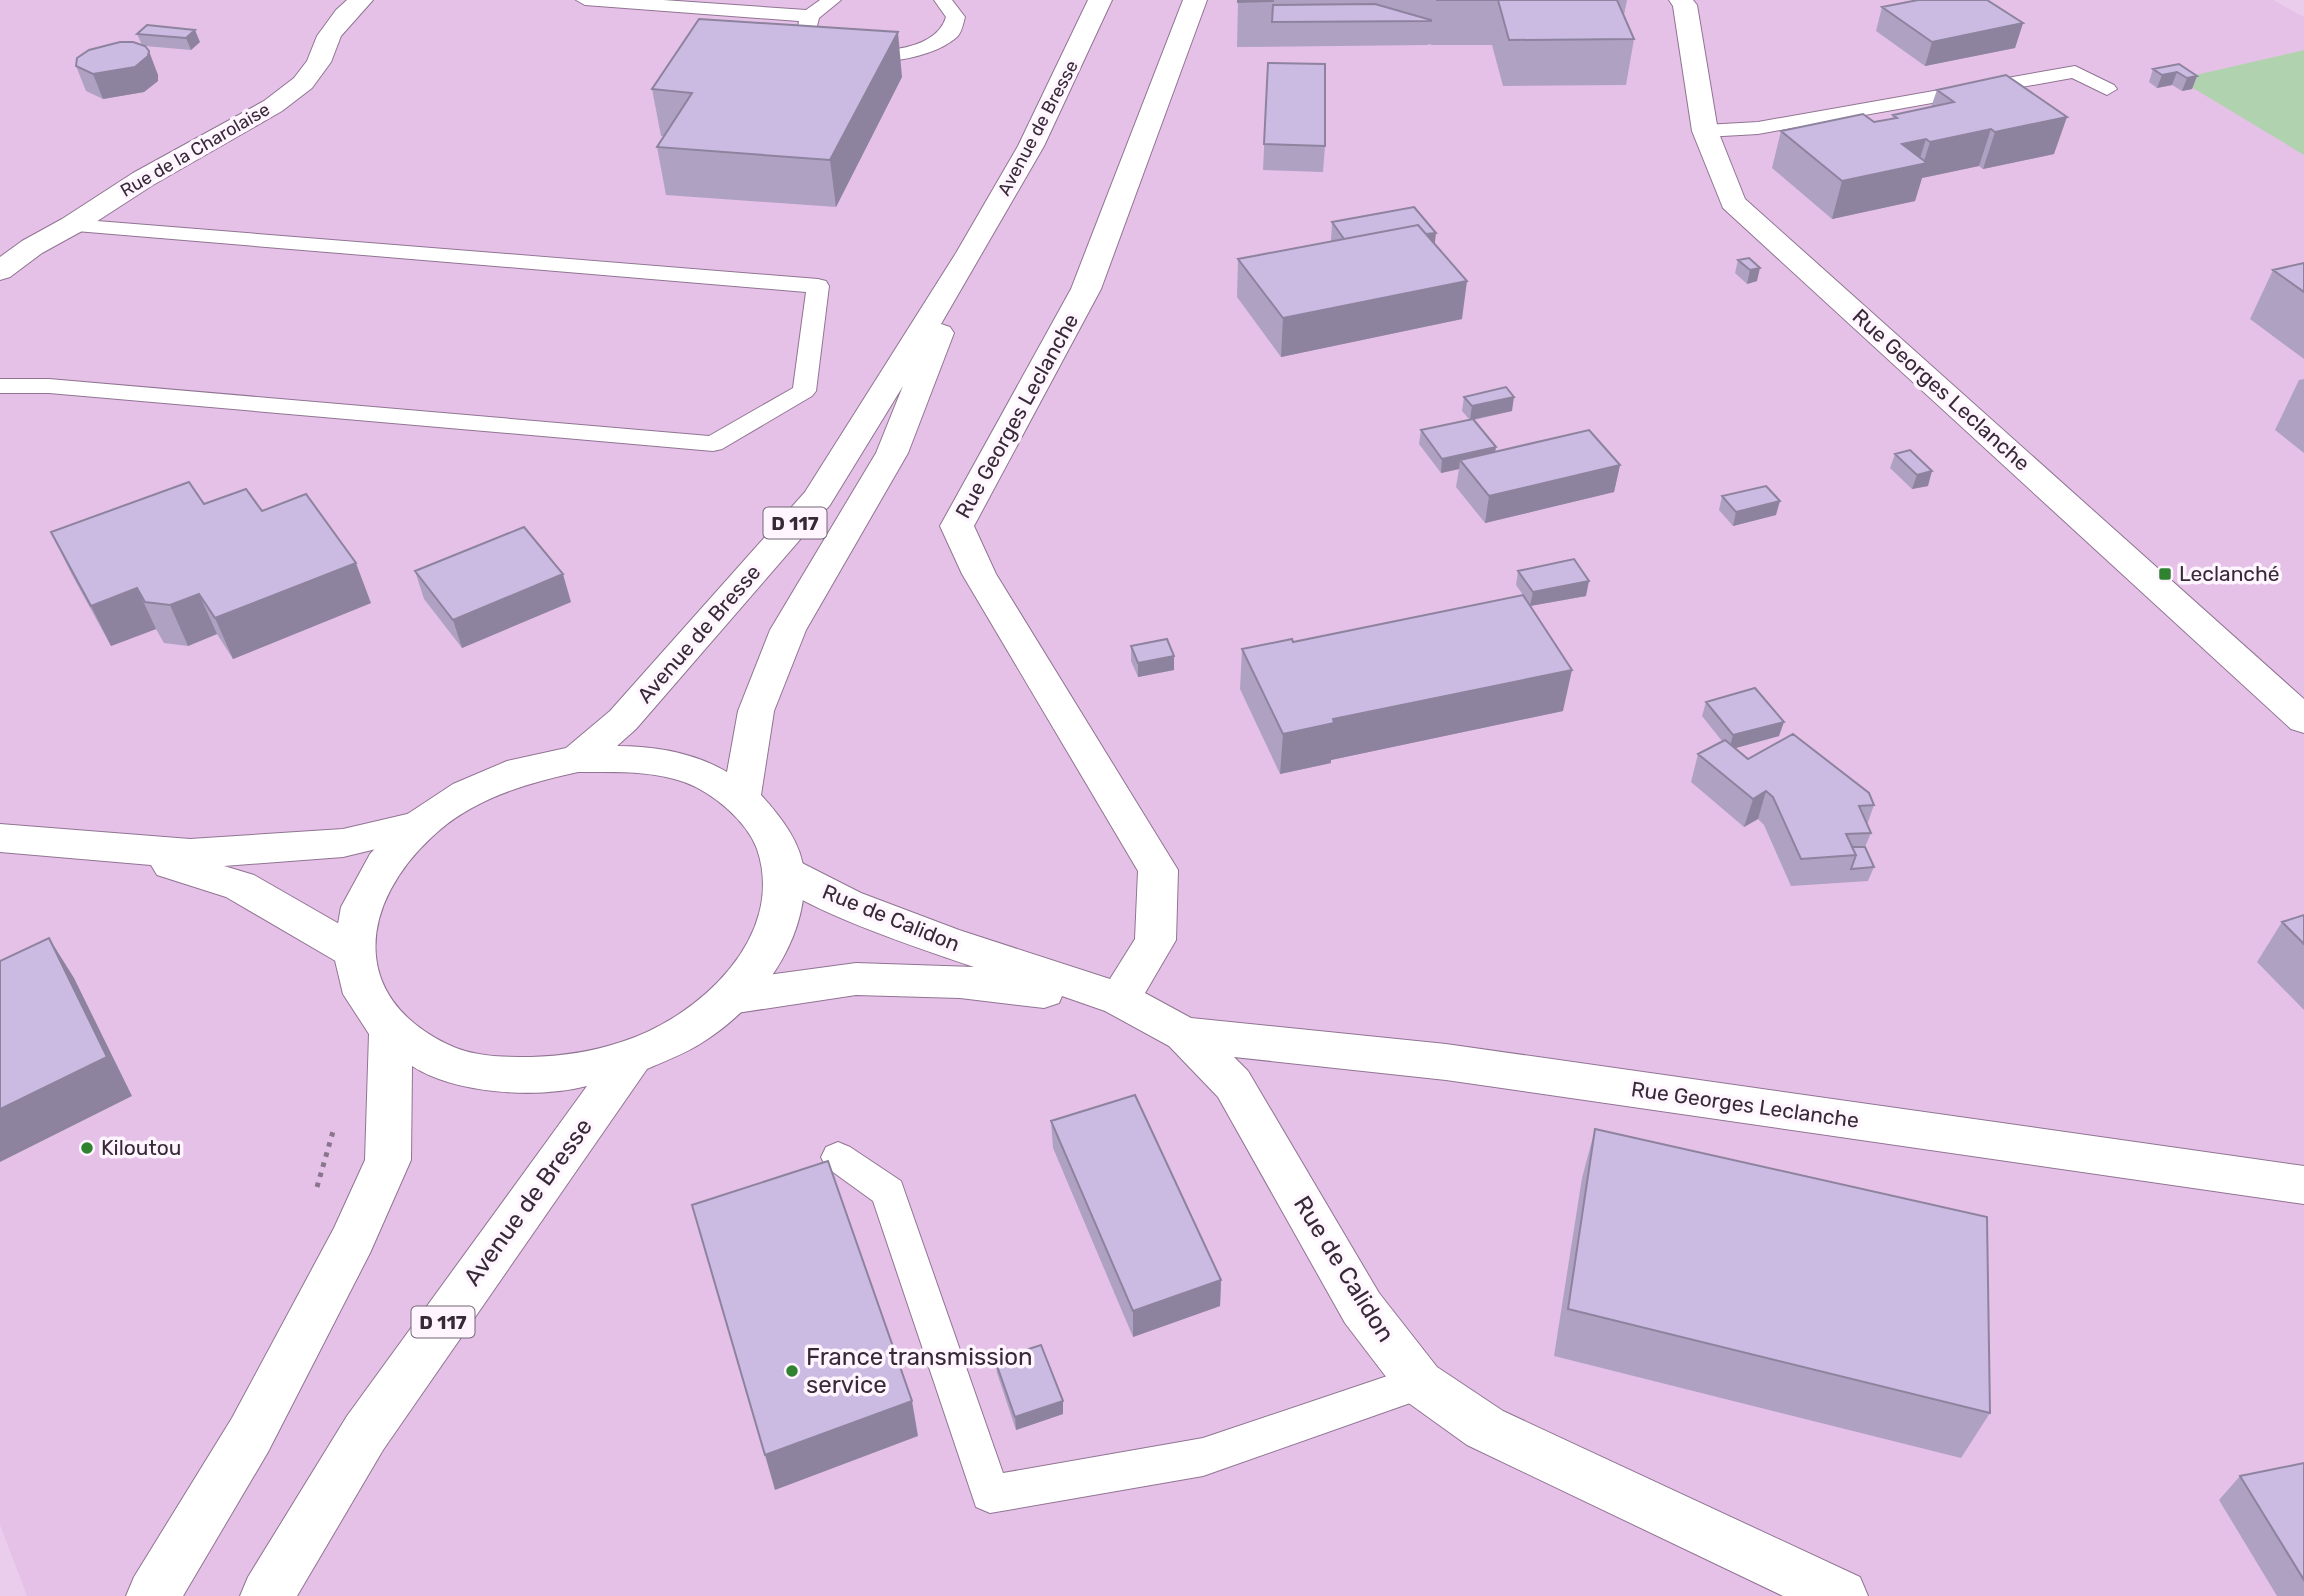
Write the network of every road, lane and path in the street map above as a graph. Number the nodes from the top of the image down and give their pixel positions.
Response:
1 (361, 0) edge
2 (585, 0) edge
3 (832, 0) edge
4 (943, 0) edge
5 (1100, 0) edge
6 (1195, 0) edge
7 (1681, 0) edge
8 (768, 6) edge
9 (810, 16) junction
10 (2107, 89) dead end
11 (1705, 131) junction
12 (72, 225) junction
13 (970, 253) junction
14 (0, 271) edge
15 (0, 386) edge
16 (2304, 720) edge
17 (578, 759) junction
18 (741, 798) junction
19 (420, 825) junction
20 (0, 838) edge
21 (97, 848) junction
22 (784, 871) junction
23 (354, 952) junction
24 (730, 997) junction
25 (1120, 999) junction
26 (391, 1031) junction
27 (1184, 1034) junction
28 (632, 1057) junction
29 (336, 1122) dead end
30 (838, 1157) dead end
31 (2304, 1185) edge
32 (315, 1194) dead end
33 (1420, 1383) junction
34 (153, 1596) edge
35 (267, 1596) edge
36 (1841, 1596) edge

1 - 12 street, Rue de la Charolaise
2 - 8 lane
3 - 9 lane
4 - 9 lane
5 - 13 street, Avenue de Bresse / D 117
6 - 25 street, Rue Georges Leclanche
7 - 11 street, Rue Georges Leclanche
8 - 9 lane
10 - 11 lane
11 - 16 street, Rue Georges Leclanche
12 - 14 street, Rue de la Charolaise
12 - 15 lane
13 - 17 street, Avenue de Bresse / D 117
13 - 18 street, Avenue de Bresse / D 117
17 - 18 street
17 - 19 street
18 - 22 street
19 - 21 street
19 - 23 street
20 - 21 street
21 - 23 street
22 - 24 street
22 - 25 street, Rue de Calidon
23 - 26 street
24 - 25 street, Rue de Calidon
24 - 28 street
25 - 27 street, Rue de Calidon
26 - 28 street
26 - 34 street
27 - 31 street, Rue Georges Leclanche
27 - 33 street, Rue de Calidon
28 - 35 street, Avenue de Bresse / D 117
29 - 32 path
30 - 33 lane
33 - 36 street, Rue de Calidon

